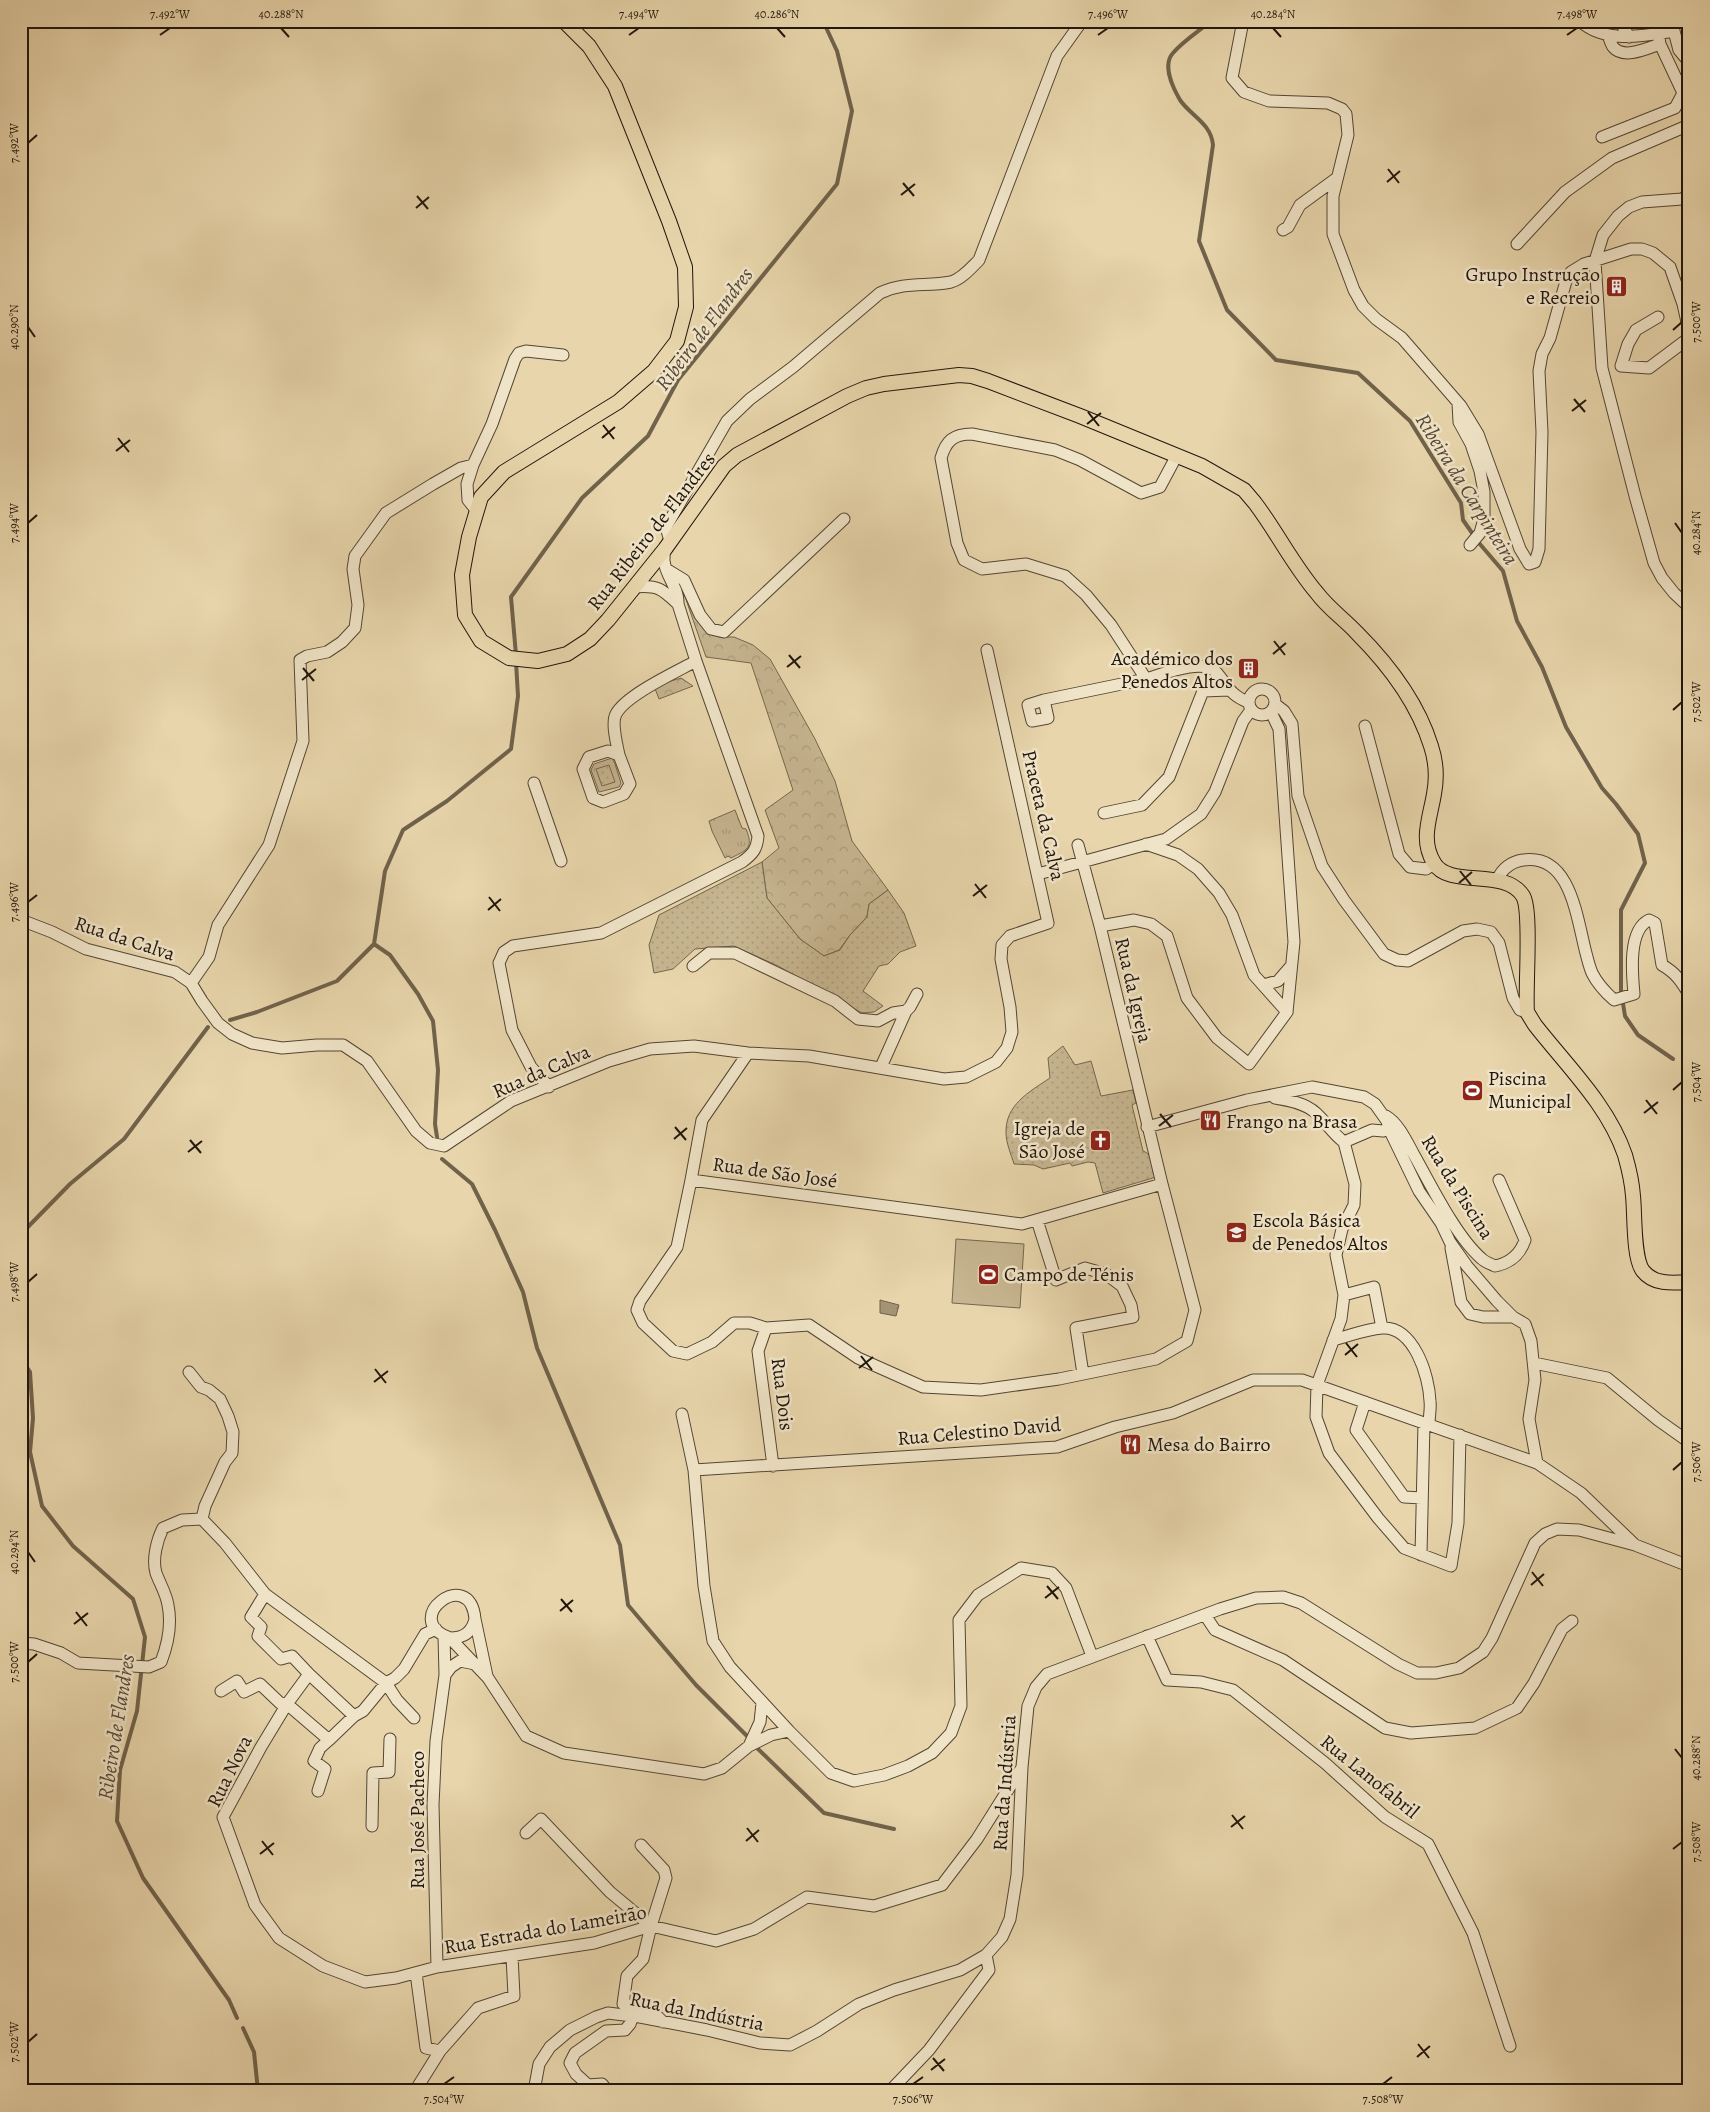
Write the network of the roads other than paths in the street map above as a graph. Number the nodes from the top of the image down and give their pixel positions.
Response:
1 (564, 21) edge
2 (1082, 21) edge
3 (1243, 21) edge
4 (1580, 21) edge
5 (1620, 21) edge
6 (1676, 26) edge
7 (1608, 35) junction
8 (1629, 37) junction
9 (1659, 39) junction
10 (1689, 62) edge
11 (1689, 125) edge
12 (1602, 137) dead end
13 (1337, 178) junction
14 (1689, 195) edge
15 (1283, 230) dead end
16 (1517, 244) dead end
17 (1595, 261) junction
18 (1686, 307) edge
19 (1658, 317) dead end
20 (1689, 331) edge
21 (1689, 338) edge
22 (563, 355) dead end
23 (1457, 401) junction
24 (1176, 457) junction
25 (473, 465) junction
26 (477, 511) junction
27 (844, 519) dead end
28 (668, 545) junction
29 (1470, 546) dead end
30 (666, 569) junction
31 (635, 587) junction
32 (678, 604) junction
33 (1689, 607) edge
34 (987, 650) dead end
35 (696, 661) junction
36 (1146, 679) junction
37 (1229, 690) junction
38 (1044, 700) dead end
39 (1250, 706) junction
40 (1273, 708) junction
41 (1364, 726) dead end
42 (619, 755) junction
43 (534, 783) dead end
44 (1104, 813) dead end
45 (1146, 844) junction
46 (1078, 845) dead end
47 (561, 861) dead end
48 (1083, 862) junction
49 (1434, 864) junction
50 (1038, 874) junction
51 (1497, 880) junction
52 (21, 920) edge
53 (1100, 926) junction
54 (1001, 960) joint
55 (1292, 965) junction
56 (693, 966) dead end
57 (191, 983) junction
58 (1263, 985) junction
59 (916, 994) dead end
60 (1689, 994) edge
61 (906, 1011) junction
62 (1287, 1012) junction
63 (1527, 1012) junction
64 (748, 1052) junction
65 (881, 1067) junction
66 (549, 1087) junction
67 (1268, 1097) junction
68 (1380, 1112) junction
69 (1147, 1127) junction
70 (1389, 1129) junction
71 (1344, 1142) junction
72 (692, 1180) junction
73 (1499, 1180) dead end
74 (1162, 1184) junction
75 (1037, 1220) junction
76 (1450, 1242) junction
77 (1687, 1282) edge
78 (1344, 1295) junction
79 (1513, 1317) junction
80 (766, 1328) junction
81 (1382, 1328) junction
82 (1333, 1340) junction
83 (1534, 1364) junction
84 (189, 1372) dead end
85 (1083, 1374) junction
86 (1317, 1385) junction
87 (1365, 1402) junction
88 (682, 1414) dead end
89 (1426, 1424) junction
90 (1460, 1436) junction
91 (1689, 1442) edge
92 (1537, 1463) junction
93 (773, 1466) junction
94 (694, 1470) junction
95 (1422, 1498) junction
96 (202, 1519) junction
97 (1635, 1544) junction
98 (1421, 1555) junction
99 (1689, 1566) edge
100 (265, 1594) junction
101 (1205, 1615) junction
102 (475, 1619) junction
103 (1572, 1621) dead end
104 (443, 1634) junction
105 (1147, 1636) junction
106 (21, 1642) edge
107 (1092, 1656) junction
108 (475, 1664) junction
109 (309, 1674) junction
110 (445, 1675) junction
111 (488, 1678) junction
112 (386, 1683) junction
113 (221, 1691) dead end
114 (762, 1703) junction
115 (287, 1704) junction
116 (354, 1716) junction
117 (414, 1718) dead end
118 (789, 1731) junction
119 (390, 1739) dead end
120 (328, 1740) junction
121 (749, 1746) junction
122 (1022, 1767) junction
123 (318, 1791) dead end
124 (372, 1826) dead end
125 (526, 1833) dead end
126 (641, 1845) dead end
127 (651, 1926) junction
128 (986, 1955) junction
129 (512, 1956) junction
130 (437, 1967) junction
131 (416, 1973) junction
132 (632, 2016) junction
133 (663, 2022) junction
134 (1510, 2046) dead end
135 (440, 2051) junction
136 (587, 2088) edge
137 (415, 2091) edge
138 (534, 2091) edge
139 (608, 2091) edge
140 (890, 2091) edge

1 - 26 main road, Rua Ribeiro de Flandres
2 - 28 street
3 - 13 street
4 - 7 street
5 - 8 street
6 - 9 street
6 - 10 street
7 - 8 street
7 - 9 street
8 - 9 street
9 - 12 street
11 - 16 street
13 - 15 street
13 - 23 street
14 - 17 street
17 - 18 street
17 - 23 street
17 - 33 street
18 - 20 street
19 - 21 street
22 - 25 street
23 - 29 street
24 - 28 main road, Rua Ribeiro de Flandres
24 - 36 street
24 - 49 main road, Rua Ribeiro de Flandres
25 - 26 street
25 - 57 street
26 - 31 main road, Rua Ribeiro de Flandres
27 - 30 street
28 - 30 street
28 - 31 main road, Rua Ribeiro de Flandres
30 - 32 street
31 - 32 street
32 - 35 street
34 - 50 street, Praceta da Calva
35 - 42 street
35 - 66 street
36 - 37 street
36 - 38 street
37 - 39 street
37 - 44 street
39 - 40 street
39 - 40 street
39 - 45 street
40 - 55 street
40 - 63 street
41 - 49 street
42 - 42 street
43 - 47 street
45 - 48 street
45 - 58 street
46 - 48 street, Rua da Igreja
48 - 50 street
48 - 53 street, Rua da Igreja
49 - 51 main road
50 - 54 street, Praceta da Calva
51 - 60 street
51 - 63 main road
52 - 57 street, Rua da Calva
53 - 62 street
53 - 69 street, Rua da Igreja
54 - 65 street, Rua da Calva
55 - 58 street
55 - 62 street
56 - 61 street
57 - 66 street, Rua da Calva
58 - 62 street
59 - 61 street
61 - 65 street
63 - 77 main road
64 - 65 street, Rua da Calva
64 - 66 street, Rua da Calva
64 - 72 street
67 - 68 street
67 - 69 street
67 - 71 street
68 - 70 street
68 - 73 street, Rua da Piscina
69 - 74 street, Rua da Igreja
70 - 71 street
70 - 76 street
71 - 78 street
72 - 75 street, Rua de São José
72 - 80 street, Rua de São José
74 - 75 street, Rua de São José
74 - 85 street, Rua da Igreja
75 - 85 street
76 - 79 street
76 - 79 street
78 - 81 street
78 - 82 street
79 - 83 street
80 - 85 street, Rua da Igreja
80 - 93 street, Rua Dois
81 - 82 street
81 - 89 street
82 - 86 street
83 - 91 street
83 - 92 street
84 - 96 street
86 - 87 street, Rua Celestino David
86 - 93 street, Rua Celestino David
86 - 98 street
87 - 89 street, Rua Celestino David
87 - 95 street
88 - 94 street
89 - 90 street, Rua Celestino David
89 - 95 street
90 - 92 street, Rua Celestino David
90 - 98 street
92 - 97 street, Rua Celestino David
93 - 94 street, Rua Celestino David
94 - 114 street
95 - 98 street
96 - 100 street
96 - 106 street
97 - 99 street, Rua da Indústria
97 - 101 street, Rua da Indústria
100 - 109 street
100 - 112 street
101 - 103 street
101 - 105 street, Rua da Indústria
102 - 104 street
102 - 104 street, Rua José Pacheco
102 - 111 street
104 - 108 street
104 - 110 street, Rua José Pacheco
104 - 112 street
105 - 107 street, Rua da Indústria
105 - 134 street, Rua Lanofabril
107 - 118 street
107 - 122 street, Rua da Indústria
108 - 110 street
108 - 111 street
109 - 115 street, Rua Nova
109 - 116 street
110 - 130 street, Rua José Pacheco
111 - 121 street
112 - 116 street
112 - 117 street
113 - 115 street
114 - 118 street
114 - 121 street
115 - 120 street
115 - 131 street, Rua Nova
116 - 120 street
118 - 121 street
119 - 124 street, Rua José Pacheco
120 - 123 street
122 - 127 street, Rua Estrada do Lameirão
122 - 128 street, Rua da Indústria
125 - 127 street
126 - 127 street
127 - 129 street, Rua Estrada do Lameirão
127 - 133 street
128 - 133 street, Rua da Indústria
128 - 140 street
129 - 130 street, Rua Estrada do Lameirão
129 - 135 street
130 - 131 street, Rua Estrada do Lameirão
131 - 135 street
132 - 133 street, Rua da Indústria
132 - 136 street
132 - 138 street, Rua da Indústria
135 - 137 street
136 - 139 street

